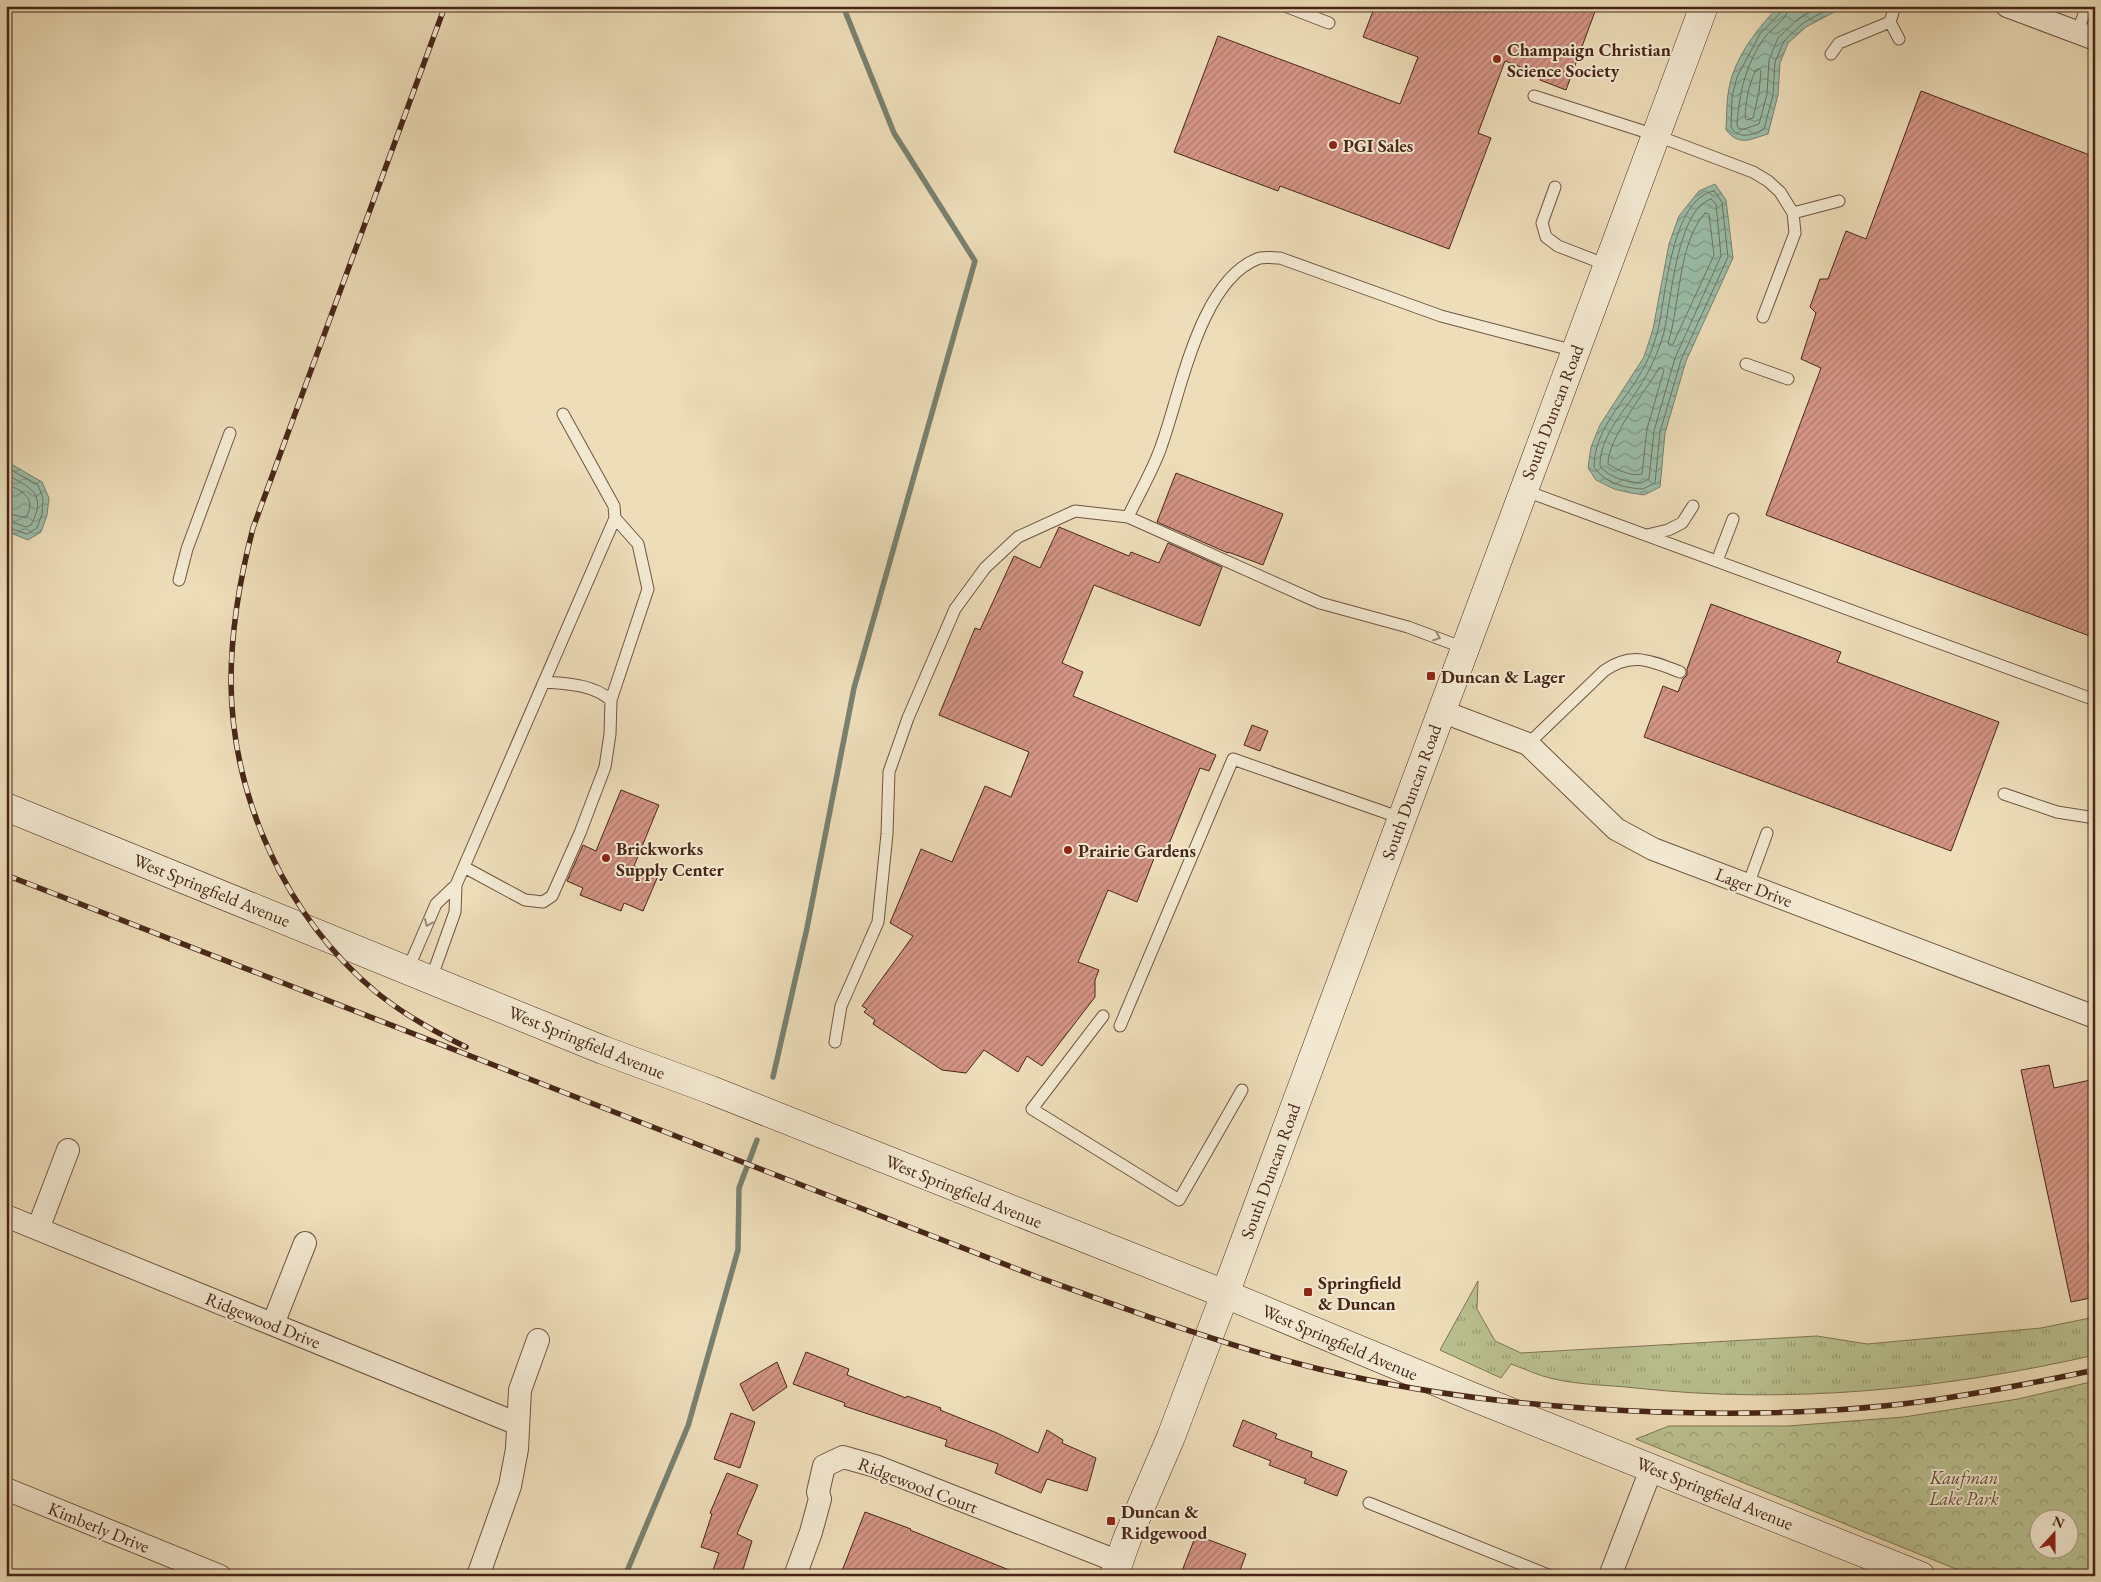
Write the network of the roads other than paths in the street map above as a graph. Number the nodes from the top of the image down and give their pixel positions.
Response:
1 (1285, 6) edge
2 (1704, 6) edge
3 (1895, 6) edge
4 (2007, 6) edge
5 (2087, 6) edge
6 (1890, 22) junction
7 (1329, 23) dead end
8 (2086, 36) edge
9 (1899, 39) dead end
10 (1831, 54) dead end
11 (1534, 96) dead end
12 (1656, 135) junction
13 (1555, 187) dead end
14 (1839, 201) dead end
15 (1793, 213) junction
16 (1607, 265) junction
17 (1763, 317) dead end
18 (1575, 351) junction
19 (1746, 364) dead end
20 (1788, 379) dead end
21 (562, 414) dead end
22 (230, 433) dead end
23 (1524, 490) junction
24 (1693, 506) dead end
25 (1128, 517) junction
26 (615, 518) junction
27 (1733, 519) dead end
28 (1647, 535) junction
29 (1717, 561) junction
30 (179, 580) dead end
31 (1464, 648) junction
32 (1680, 672) dead end
33 (544, 682) junction
34 (611, 700) junction
35 (2095, 700) edge
36 (1441, 711) junction
37 (1528, 744) junction
38 (2004, 794) dead end
39 (6, 807) edge
40 (1401, 818) junction
41 (2095, 818) edge
42 (1767, 833) dead end
43 (464, 867) junction
44 (456, 885) junction
45 (1748, 885) junction
46 (420, 974) junction
47 (1103, 1016) dead end
48 (2095, 1017) edge
49 (1120, 1026) dead end
50 (835, 1042) dead end
51 (1242, 1090) dead end
52 (68, 1150) dead end
53 (6, 1216) edge
54 (38, 1229) junction
55 (304, 1243) dead end
56 (1225, 1294) junction
57 (273, 1324) junction
58 (538, 1340) dead end
59 (518, 1424) junction
60 (1652, 1467) junction
61 (6, 1489) edge
62 (1368, 1503) dead end
63 (1117, 1569) edge
64 (220, 1576) edge
65 (478, 1576) edge
66 (795, 1576) edge
67 (1551, 1576) edge
68 (1610, 1576) edge
69 (1921, 1576) edge

1 - 7 lane
2 - 12 main road, South Duncan Road
3 - 6 lane
4 - 8 street
5 - 8 lane
6 - 9 lane
6 - 10 lane
11 - 12 lane
12 - 15 lane
12 - 16 main road, South Duncan Road
13 - 16 lane
14 - 15 lane
15 - 17 lane
16 - 18 main road, South Duncan Road
18 - 23 main road, South Duncan Road
18 - 25 lane
19 - 20 lane
21 - 26 lane
22 - 30 lane
23 - 28 lane
23 - 31 main road, South Duncan Road
24 - 28 lane
25 -> 31 lane
25 - 50 lane
26 - 33 lane
26 - 34 lane
27 - 29 lane
28 - 29 lane
29 - 35 lane
31 - 36 main road, South Duncan Road
32 - 37 lane
33 - 34 lane
33 - 43 lane
34 - 43 lane
36 - 37 street, Lager Drive
36 - 40 main road, South Duncan Road
37 - 45 street, Lager Drive
38 - 41 lane
39 - 46 main road, West Springfield Avenue
40 - 49 lane
40 - 56 main road, South Duncan Road
42 - 45 lane
43 - 44 lane
44 - 46 lane
44 -> 46 lane
45 - 48 street, Lager Drive
46 - 56 main road, West Springfield Avenue
47 - 51 lane
52 - 54 street
53 - 54 street, Ridgewood Drive
54 - 57 street, Ridgewood Drive
55 - 57 street
56 - 60 main road, West Springfield Avenue
56 - 63 main road, South Duncan Road
57 - 59 street, Ridgewood Drive
58 - 59 street
59 - 65 street
60 - 68 street
60 - 69 main road, West Springfield Avenue
61 - 64 street, Kimberly Drive
62 - 67 lane
63 - 66 street, Ridgewood Court

